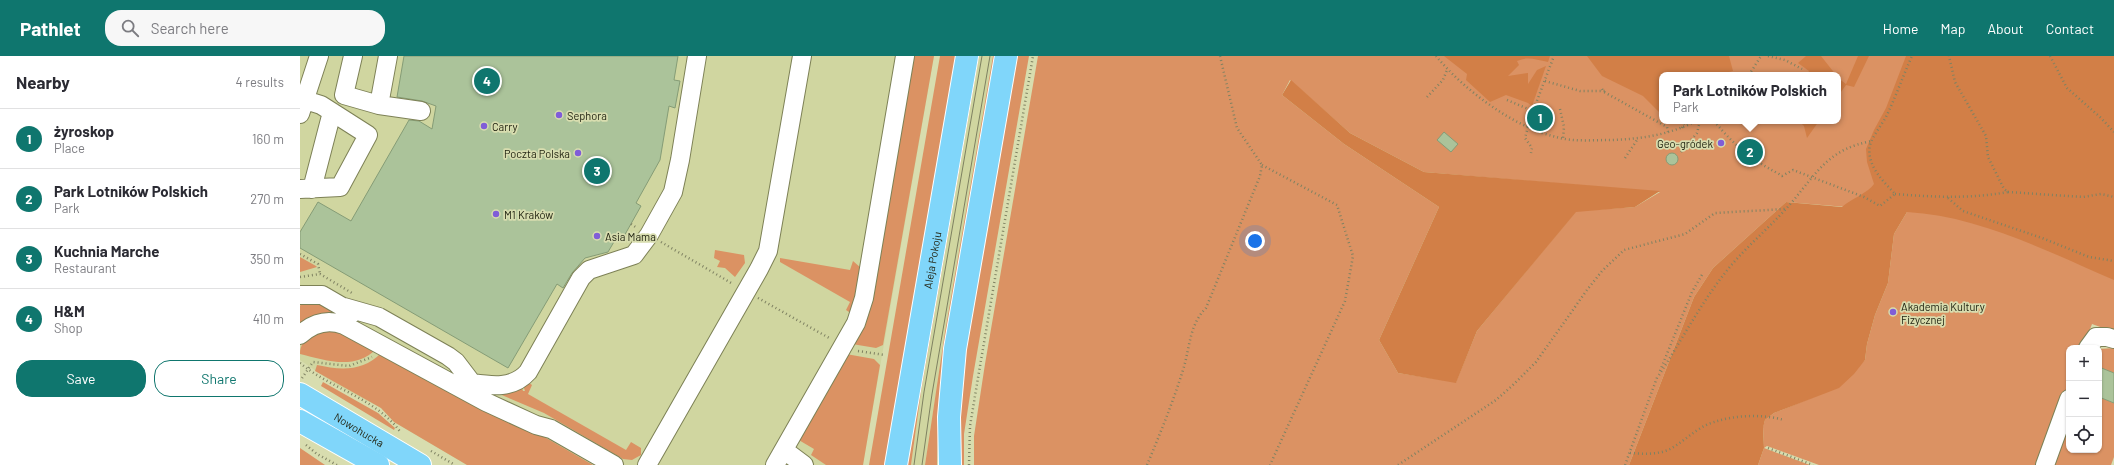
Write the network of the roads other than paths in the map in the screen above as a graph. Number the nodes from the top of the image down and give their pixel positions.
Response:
1 (319, 56) edge
2 (353, 56) edge
3 (388, 56) edge
4 (697, 56) edge
5 (802, 56) edge
6 (905, 56) edge
7 (967, 56) edge
8 (1006, 56) edge
9 (379, 105) junction
10 (302, 107) edge
11 (420, 111) dead end
12 (332, 112) junction
13 (306, 189) edge
14 (300, 295) edge
15 (300, 335) edge
16 (2114, 339) edge
17 (2090, 345) edge
18 (472, 383) junction
19 (301, 386) edge
20 (2066, 408) edge
21 (300, 421) edge
22 (551, 429) junction
23 (784, 450) junction
24 (378, 465) edge
25 (420, 465) edge
26 (614, 465) edge
27 (647, 465) edge
28 (775, 465) edge
29 (804, 465) edge
30 (896, 465) edge
31 (950, 465) edge
32 (2045, 465) edge

1 - 10 lane
2 - 9 lane
3 - 9 lane
4 - 18 lane
5 - 27 lane
6 - 23 lane
7 - 30 main road, Aleja Pokoju
8 - 31 main road
9 - 11 lane
10 - 12 lane
12 - 13 lane
12 - 13 lane
14 - 18 lane
15 - 22 lane
16 - 17 lane
18 - 22 lane
19 - 25 main road, Nowohucka
20 - 32 lane
21 - 24 main road, Nowohucka
22 - 26 lane
23 - 28 lane
23 - 29 lane

